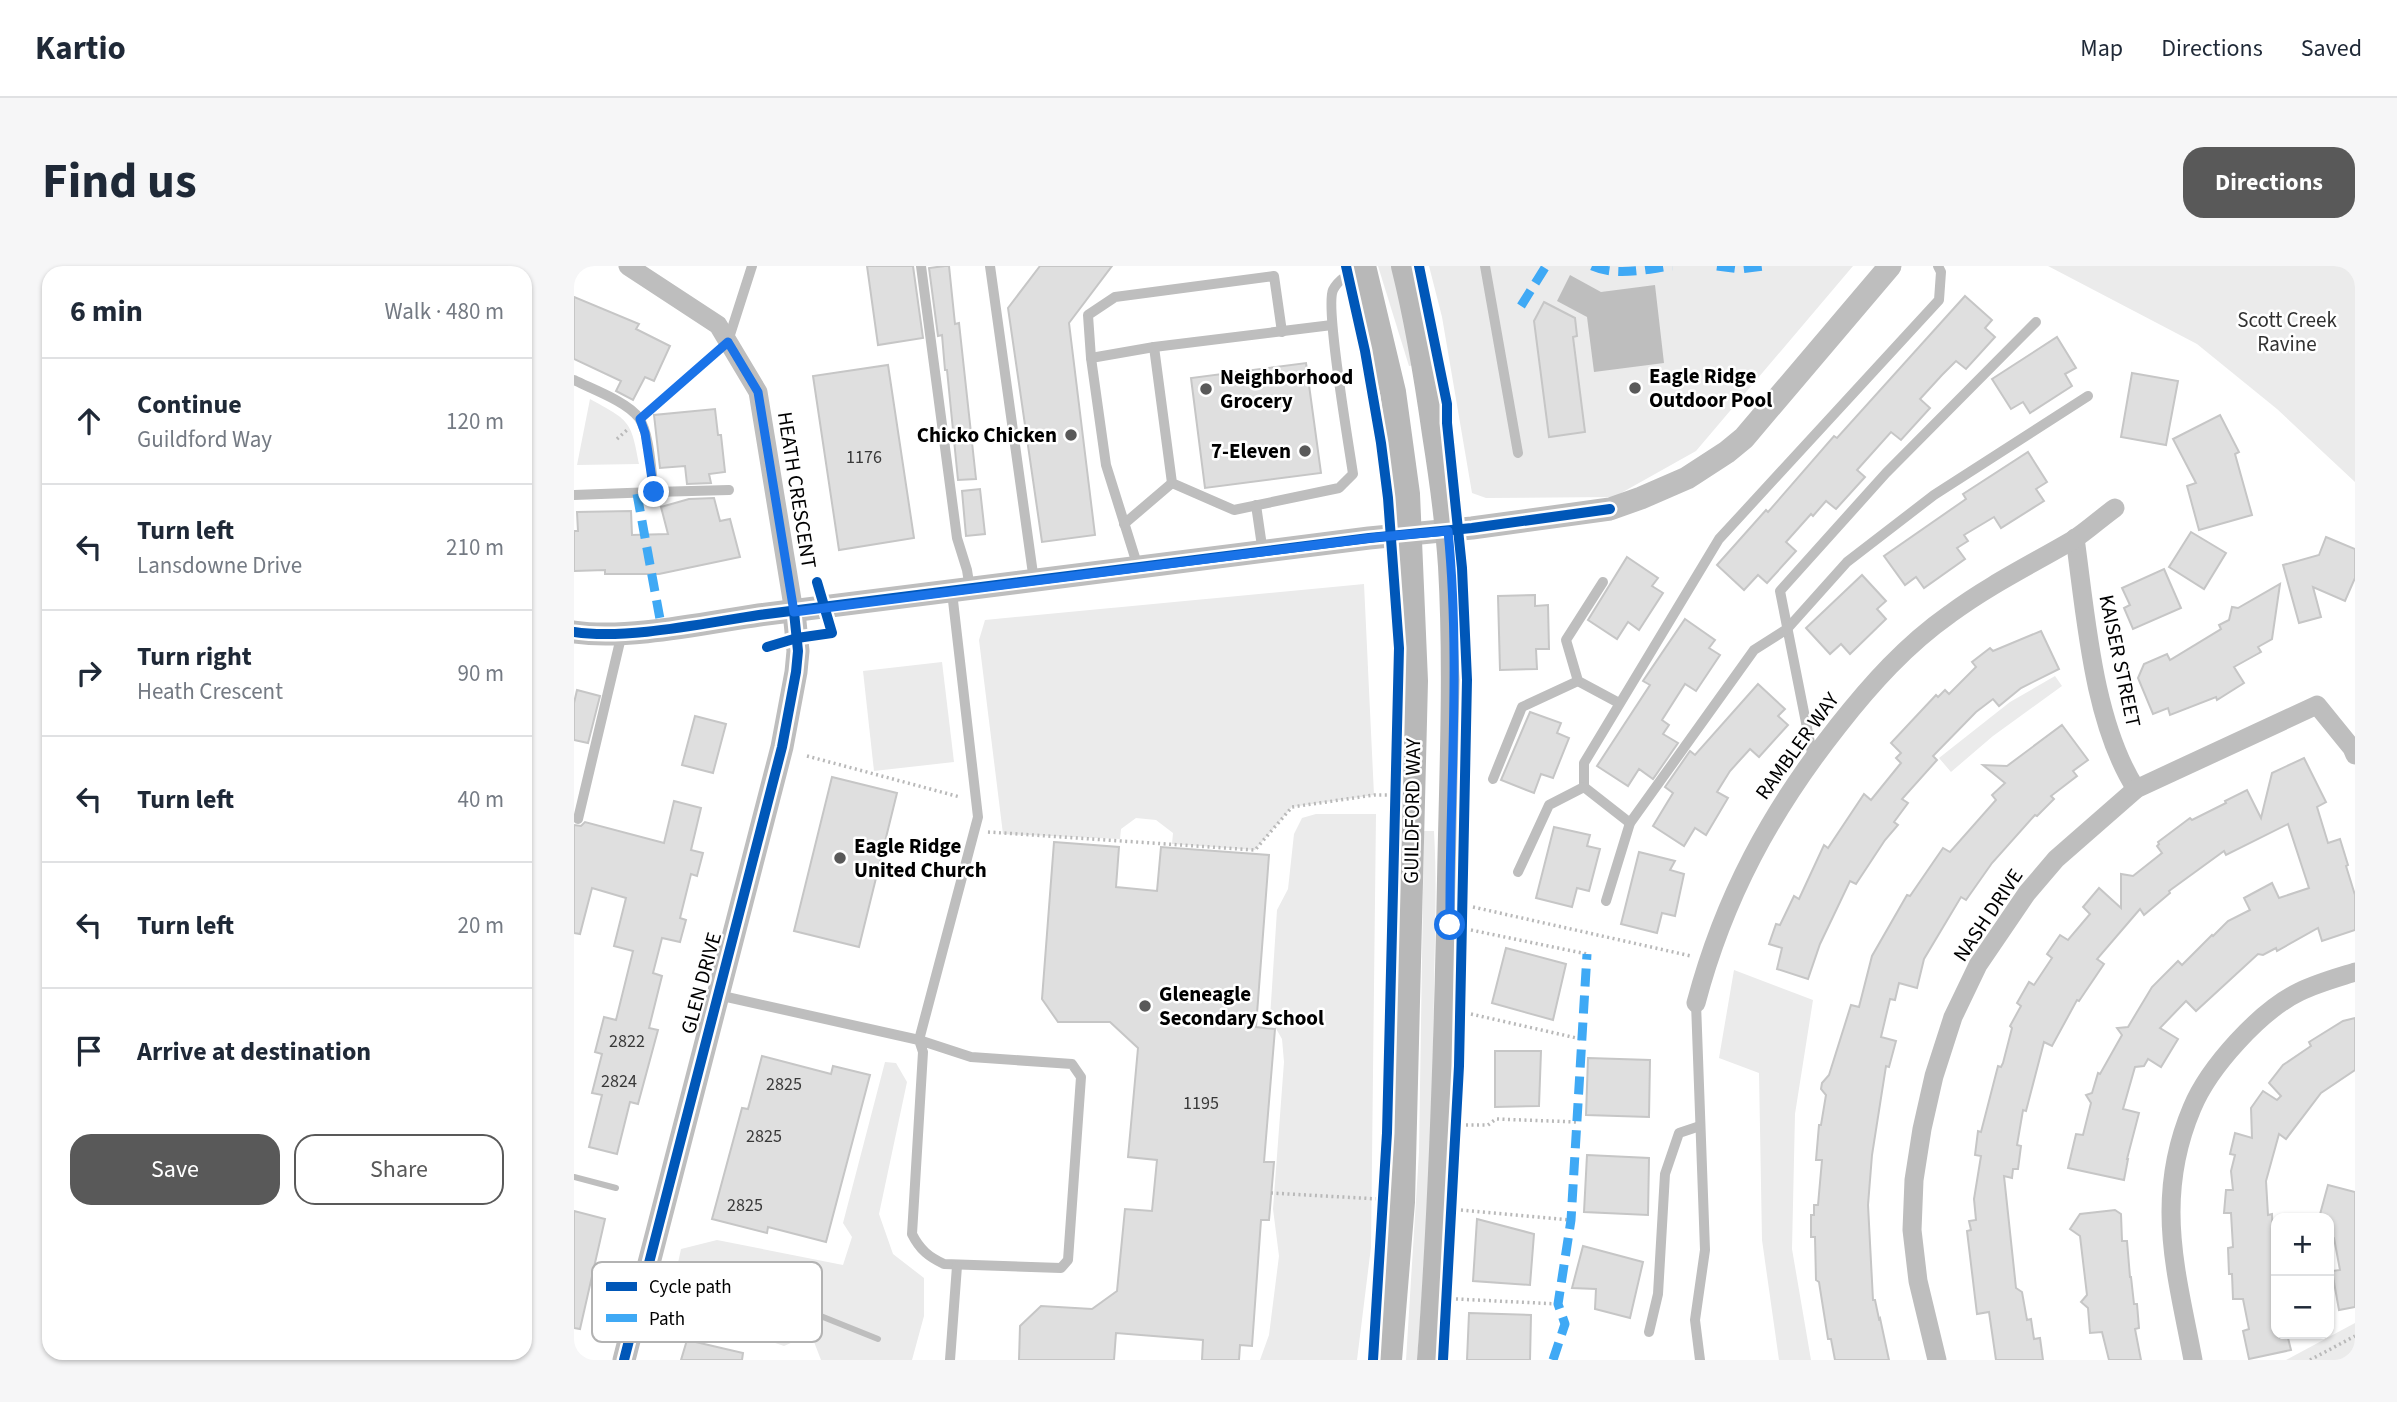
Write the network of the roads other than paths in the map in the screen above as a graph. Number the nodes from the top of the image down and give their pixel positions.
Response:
1 (628, 266) edge
2 (752, 266) edge
3 (920, 266) edge
4 (990, 266) edge
5 (1363, 266) edge
6 (1404, 266) edge
7 (1485, 266) edge
8 (1890, 266) edge
9 (1938, 266) edge
10 (2036, 322) dead end
11 (1332, 325) junction
12 (1282, 332) junction
13 (728, 342) junction
14 (1154, 348) junction
15 (1091, 358) junction
16 (574, 380) edge
17 (2088, 396) dead end
18 (1518, 453) dead end
19 (1172, 483) junction
20 (729, 491) dead end
21 (654, 492) junction
22 (574, 495) edge
23 (1256, 505) junction
24 (2115, 508) dead end
25 (1124, 524) junction
26 (1448, 531) junction
27 (1409, 534) junction
28 (2075, 538) junction
29 (1263, 553) junction
30 (1138, 567) junction
31 (1034, 581) junction
32 (1604, 582) dead end
33 (961, 591) junction
34 (794, 612) junction
35 (1787, 629) junction
36 (574, 632) edge
37 (622, 633) junction
38 (1578, 681) junction
39 (1619, 703) junction
40 (2355, 755) edge
41 (1813, 758) junction
42 (1493, 779) dead end
43 (1584, 787) junction
44 (2136, 789) junction
45 (578, 818) dead end
46 (1630, 823) junction
47 (1518, 872) dead end
48 (1606, 901) dead end
49 (2355, 972) edge
50 (718, 995) junction
51 (1696, 1003) joint
52 (919, 1040) junction
53 (1700, 1126) junction
54 (649, 1262) edge
55 (957, 1266) junction
56 (1649, 1332) dead end
57 (629, 1342) edge
58 (624, 1360) edge
59 (950, 1360) edge
60 (1389, 1360) edge
61 (1430, 1360) edge
62 (1700, 1360) edge
63 (1937, 1360) edge
64 (2193, 1360) edge

1 - 13 street, HEATH CRESCENT
2 - 13 lane
3 - 33 lane
4 - 31 lane
5 - 11 lane
5 - 27 main road, GUILDFORD WAY
6 - 26 main road, GUILDFORD WAY
7 - 18 lane
8 - 26 street
9 - 39 lane
10 - 35 lane
11 - 12 lane
11 - 23 lane
12 - 14 lane
12 - 15 lane
13 - 34 street, HEATH CRESCENT
14 - 15 lane
14 - 19 lane
15 - 25 lane
16 - 21 lane
17 - 35 lane
19 - 23 lane
19 - 25 lane
20 - 21 lane
21 - 22 lane
23 - 29 lane
24 - 28 street, RAMBLER WAY
25 - 30 lane
26 - 27 street
26 - 61 main road, GUILDFORD WAY
27 - 29 street
27 - 60 main road, GUILDFORD WAY
28 - 41 street, RAMBLER WAY
28 - 44 street, KAISER STREET
29 - 30 street
30 - 31 street
31 - 33 street
32 - 38 lane
33 - 34 street
33 - 52 lane
34 - 37 street
34 - 50 street, GLEN DRIVE
35 - 41 lane
35 - 46 lane
36 - 37 street
37 - 45 lane
38 - 39 lane
38 - 42 lane
39 - 43 lane
40 - 44 street, NASH DRIVE
41 - 51 street, RAMBLER WAY
43 - 46 lane
43 - 47 lane
44 - 63 street, NASH DRIVE
46 - 48 lane
49 - 64 street
50 - 52 lane
50 - 54 street, GLEN DRIVE
51 - 53 lane, RAMBLER WAY
52 - 55 lane
52 - 55 lane
53 - 56 lane
53 - 62 lane, RAMBLER WAY
55 - 59 lane
57 - 58 street, GLEN DRIVE

